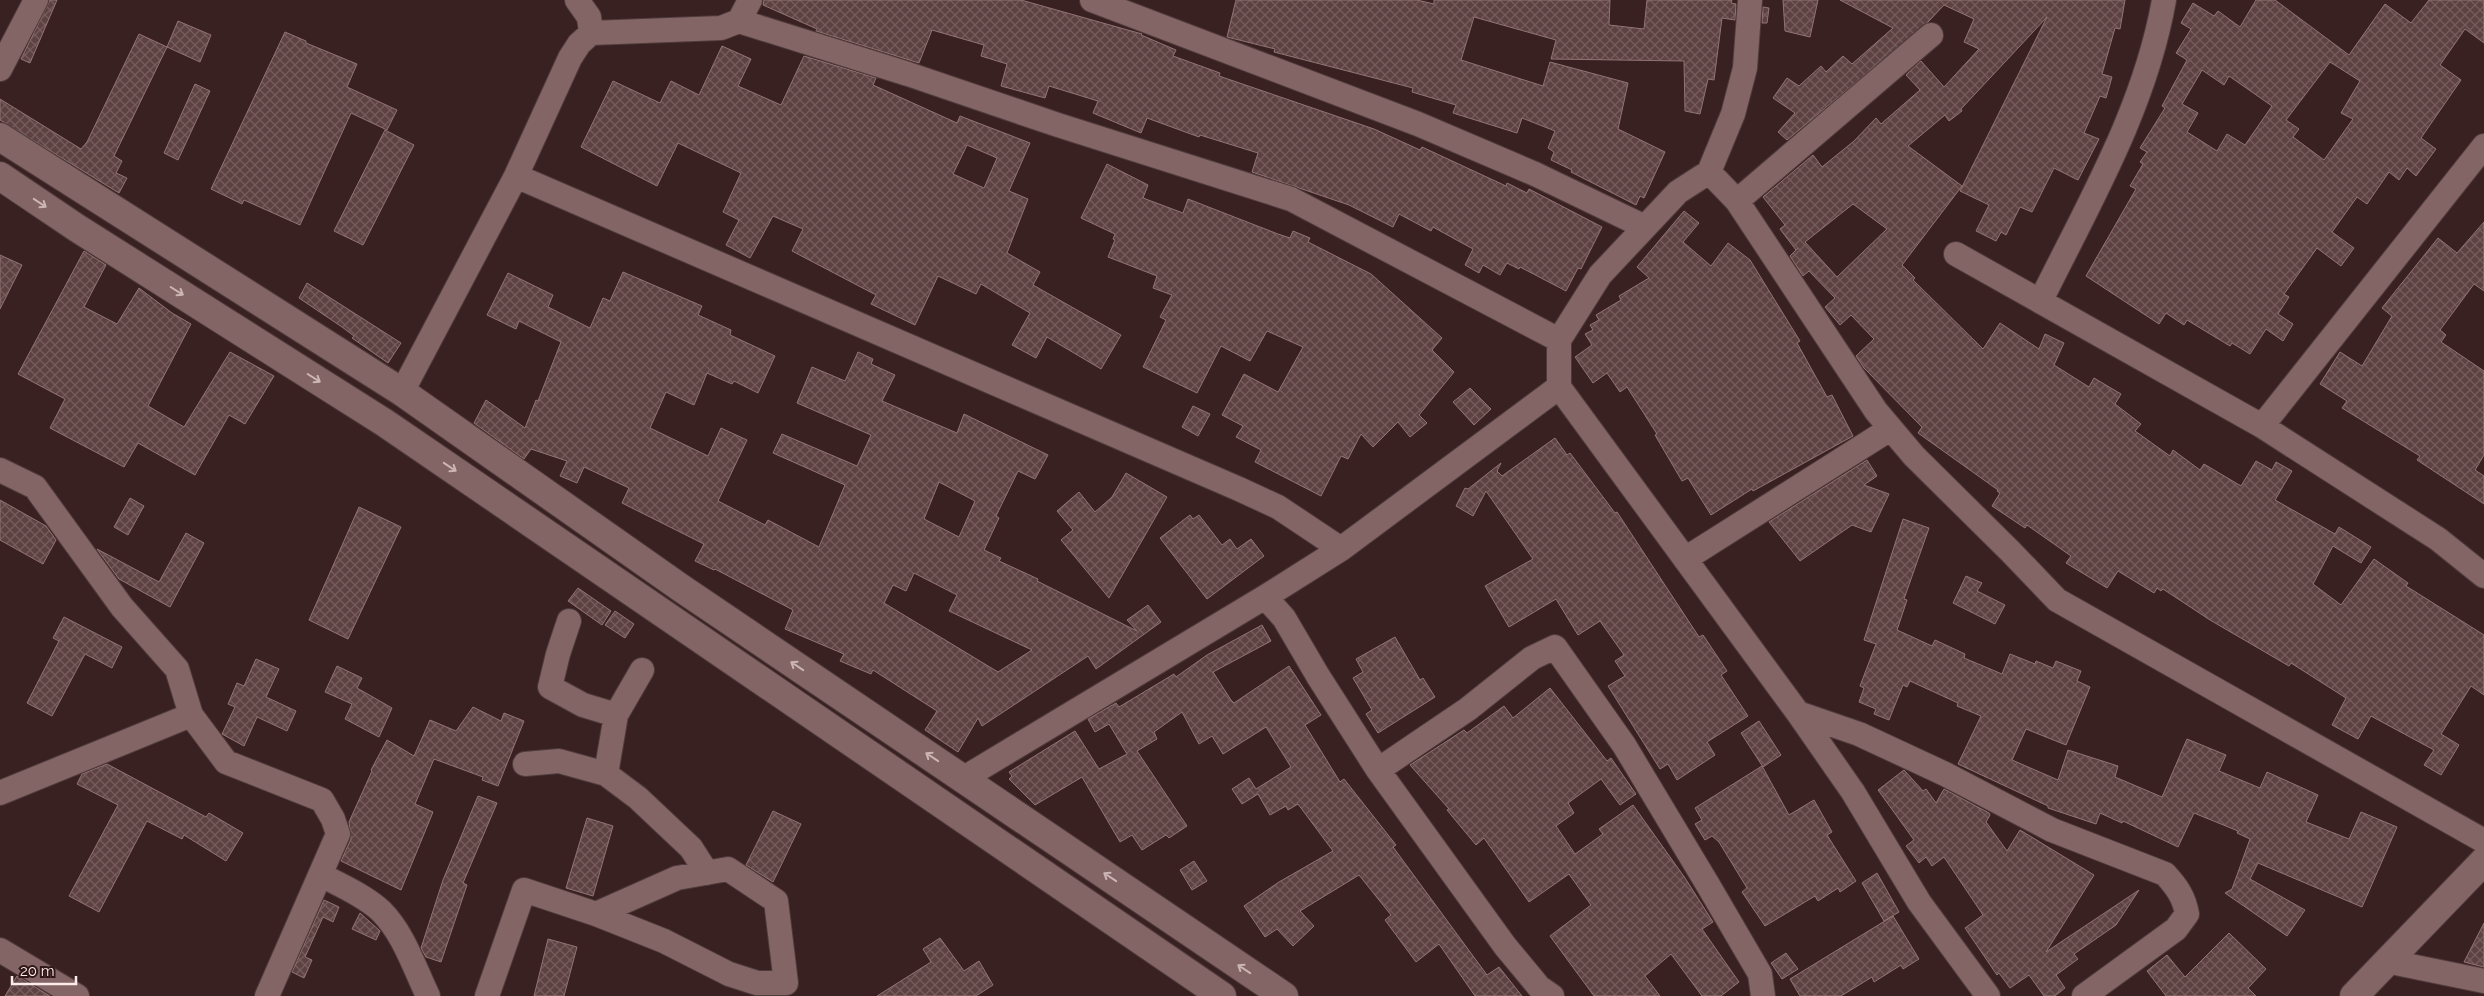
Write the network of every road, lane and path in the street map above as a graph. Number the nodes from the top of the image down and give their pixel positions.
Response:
1 (36, 0) edge
2 (577, 0) edge
3 (750, 0) edge
4 (1092, 0) edge
5 (1750, 0) edge
6 (2164, 0) edge
7 (739, 21) junction
8 (591, 33) junction
9 (1930, 35) dead end
10 (0, 69) edge
11 (0, 137) edge
12 (2484, 146) edge
13 (1710, 172) junction
14 (0, 176) edge
15 (516, 176) junction
16 (1737, 201) junction
17 (1645, 226) junction
18 (1956, 254) dead end
19 (2041, 300) junction
20 (1559, 340) junction
21 (1559, 387) junction
22 (402, 392) junction
23 (2262, 426) junction
24 (1890, 429) junction
25 (0, 470) edge
26 (1341, 549) junction
27 (1685, 558) junction
28 (2484, 576) edge
29 (1265, 597) junction
30 (569, 620) dead end
31 (642, 670) dead end
32 (1798, 713) junction
33 (191, 715) junction
34 (616, 715) junction
35 (525, 764) dead end
36 (1378, 770) junction
37 (606, 774) junction
38 (964, 778) junction
39 (0, 793) edge
40 (2484, 841) edge
41 (2484, 862) edge
42 (707, 873) junction
43 (321, 875) junction
44 (596, 914) junction
45 (0, 950) edge
46 (2386, 961) junction
47 (2484, 981) edge
48 (77, 996) edge
49 (267, 996) edge
50 (428, 996) edge
51 (487, 996) edge
52 (1222, 996) edge
53 (1284, 996) edge
54 (1552, 996) edge
55 (1763, 996) edge
56 (1988, 996) edge
57 (2084, 996) edge
58 (2354, 996) edge

1 - 10 street
2 - 8 street
3 - 7 street
4 - 17 street
5 - 13 street
6 - 19 street
7 - 8 street
7 - 20 street
8 - 15 street
9 - 16 street
11 - 22 main road
12 - 23 street
13 - 16 street
13 - 17 street
14 -> 52 main road
15 - 22 street
15 - 26 street
16 - 24 street
17 - 20 street
18 - 19 street
19 - 23 street
20 - 21 street
21 - 26 street
21 - 27 street
38 -> 22 main road
23 - 28 street
24 - 27 street
24 - 40 street
25 - 33 street
26 - 29 street
27 - 32 street
29 - 36 street
29 - 38 street
30 - 34 street
31 - 34 street
32 - 56 street
32 - 57 street
33 - 39 street
33 - 43 street
34 - 37 street
35 - 37 street
36 - 54 street
36 - 55 street
37 - 42 street
53 -> 38 main road
41 - 46 main road
42 - 44 street
42 - 44 street
43 - 49 street
43 - 50 street
44 - 51 street
45 - 48 street
46 - 47 street
46 - 58 main road

